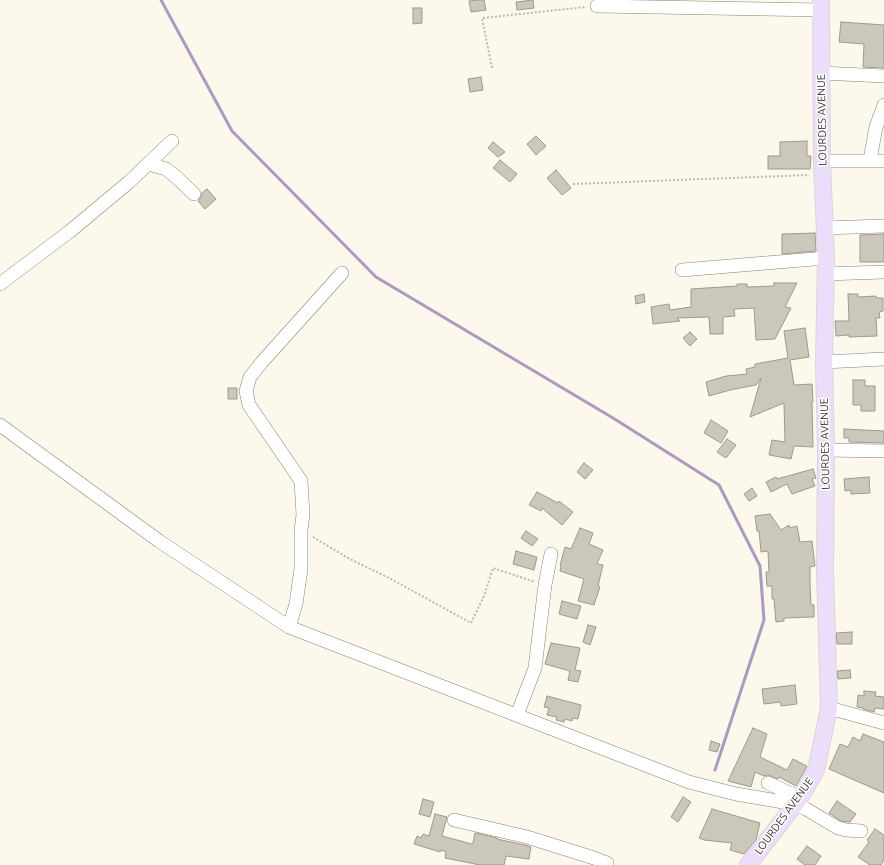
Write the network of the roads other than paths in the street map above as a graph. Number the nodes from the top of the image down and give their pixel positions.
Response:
1 (821, 5) edge
2 (597, 6) road end
3 (821, 73) junction
4 (884, 76) edge
5 (884, 105) edge
6 (172, 141) dead end
7 (870, 160) junction
8 (884, 161) edge
9 (149, 164) junction
10 (822, 168) junction
11 (194, 194) dead end
12 (884, 226) edge
13 (824, 228) junction
14 (826, 258) junction
15 (682, 270) dead end
16 (884, 272) edge
17 (342, 273) dead end
18 (825, 274) junction
19 (0, 284) edge
20 (884, 359) edge
21 (824, 362) junction
22 (0, 425) edge
23 (826, 450) junction
24 (884, 451) edge
25 (550, 554) dead end
26 (289, 627) junction
27 (829, 708) junction
28 (517, 715) junction
29 (884, 723) edge
30 (768, 783) dead end
31 (797, 801) junction
32 (454, 820) dead end
33 (861, 831) dead end
34 (608, 865) edge
35 (748, 865) edge

1 - 2 street
1 - 3 main road, LOURDES AVENUE
3 - 4 street
3 - 10 main road, LOURDES AVENUE
5 - 7 street
6 - 9 street
7 - 8 street
7 - 10 street
9 - 11 street
9 - 19 street
10 - 13 main road, LOURDES AVENUE
12 - 13 street
13 - 14 main road, LOURDES AVENUE
14 - 15 street
14 - 18 main road, LOURDES AVENUE
16 - 18 street
17 - 26 street
18 - 21 main road, LOURDES AVENUE
20 - 21 street
21 - 23 main road, LOURDES AVENUE
22 - 26 street
23 - 24 street
23 - 27 main road, LOURDES AVENUE
25 - 28 street
26 - 28 street
27 - 29 street
27 - 31 main road, LOURDES AVENUE
28 - 31 street
30 - 31 street
31 - 33 street
31 - 35 main road, LOURDES AVENUE
32 - 34 street

